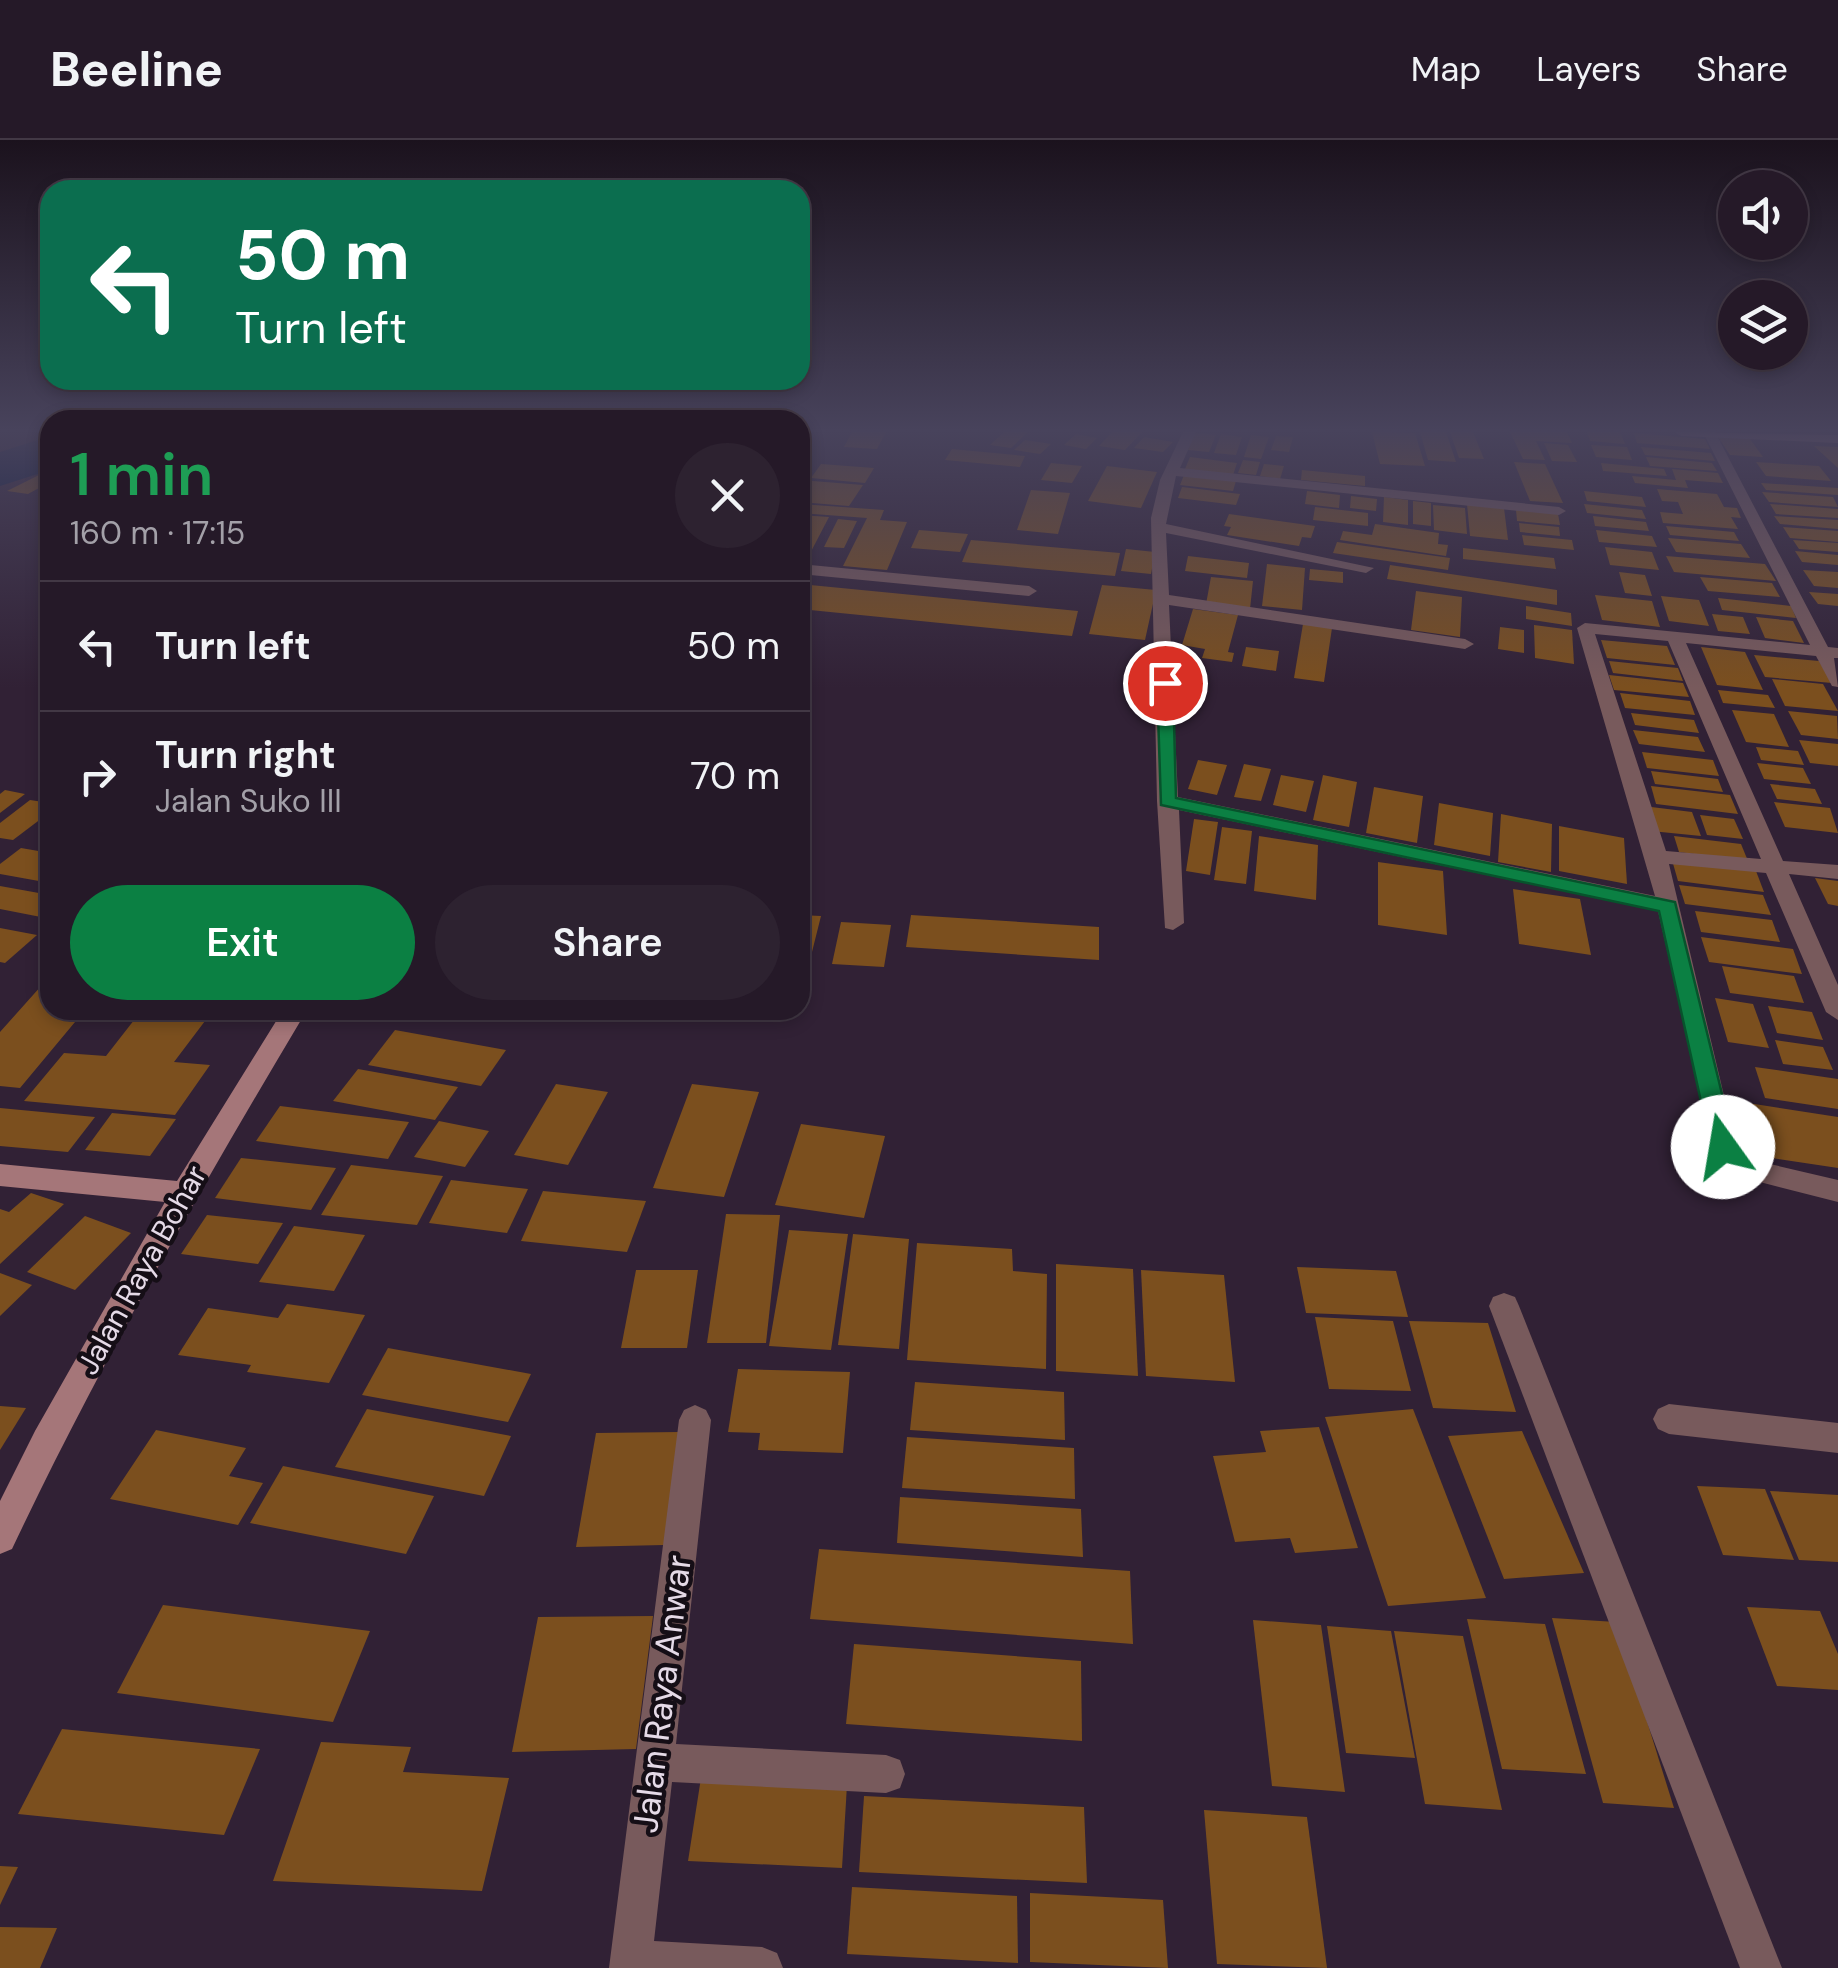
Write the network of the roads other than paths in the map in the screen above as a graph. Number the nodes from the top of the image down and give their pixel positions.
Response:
1 (1158, 517) edge
2 (1755, 517) edge
3 (1161, 528) junction
4 (1366, 568) dead end
5 (810, 570) edge
6 (1030, 591) dead end
7 (1164, 599) junction
8 (1675, 638) junction
9 (1464, 644) dead end
10 (1829, 652) edge
11 (1838, 682) edge
12 (1167, 801) junction
13 (1657, 857) junction
14 (1776, 867) junction
15 (1838, 872) edge
16 (1668, 906) junction
17 (1173, 923) dead end
18 (1838, 1012) edge
19 (289, 1020) edge
20 (0, 1176) edge
21 (1838, 1191) edge
22 (184, 1194) junction
23 (1504, 1306) dead end
24 (695, 1420) dead end
25 (1669, 1420) dead end
26 (1838, 1438) edge
27 (0, 1537) edge
28 (653, 1762) junction
29 (886, 1774) dead end
30 (631, 1965) edge
31 (762, 1968) edge
32 (1761, 1968) edge

1 - 3 street
2 - 10 street
3 - 4 street
3 - 7 street
5 - 6 street
7 - 9 street
7 - 12 street
8 - 10 street
8 - 13 street
8 - 14 street
10 - 11 street
12 - 16 street
12 - 17 street
13 - 14 street
13 - 16 street
14 - 15 street
14 - 18 street
16 - 21 street
19 - 22 street, Jalan Raya Bohar
20 - 22 street
22 - 27 street, Jalan Raya Bohar
23 - 32 street
24 - 28 street, Jalan Raya Anwar
25 - 26 street
28 - 29 street
28 - 30 street, Jalan Raya Anwar
30 - 31 street

